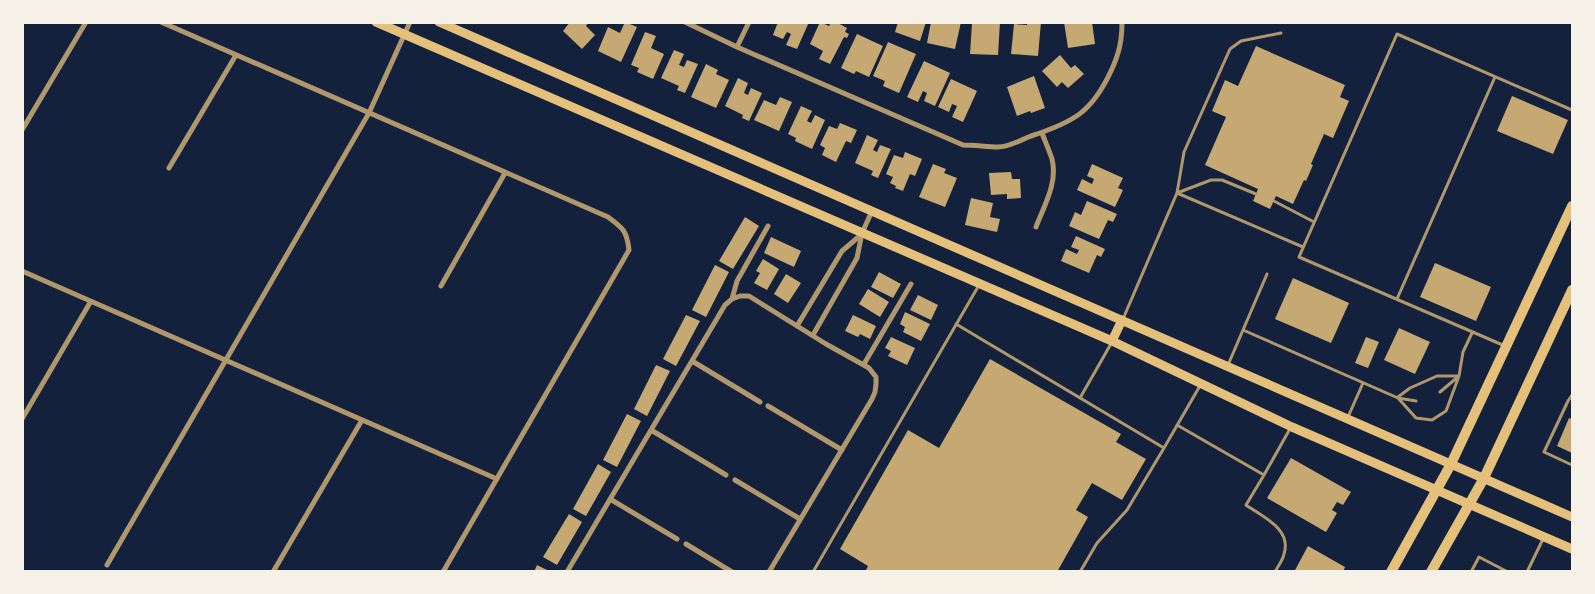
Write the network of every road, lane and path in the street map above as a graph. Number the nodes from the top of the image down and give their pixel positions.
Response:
1 (86, 22) edge
2 (161, 22) edge
3 (376, 22) edge
4 (410, 22) edge
5 (439, 22) edge
6 (685, 22) edge
7 (749, 22) edge
8 (1122, 22) edge
9 (1281, 33) dead end
10 (404, 35) junction
11 (737, 47) junction
12 (236, 55) junction
13 (1495, 76) junction
14 (1572, 110) edge
15 (369, 113) junction
16 (22, 130) edge
17 (1042, 133) junction
18 (170, 168) dead end
19 (505, 172) junction
20 (1177, 193) junction
21 (1256, 194) dead end
22 (1274, 201) dead end
23 (1572, 206) edge
24 (872, 211) junction
25 (1314, 222) junction
26 (768, 226) dead end
27 (1036, 228) dead end
28 (862, 233) junction
29 (1303, 247) junction
30 (22, 271) edge
31 (1267, 274) dead end
32 (911, 284) dead end
33 (979, 284) junction
34 (441, 286) dead end
35 (1572, 292) edge
36 (732, 299) junction
37 (1397, 299) junction
38 (90, 301) junction
39 (1122, 320) junction
40 (956, 324) junction
41 (797, 326) junction
42 (1243, 330) junction
43 (1472, 333) junction
44 (813, 335) junction
45 (1112, 341) junction
46 (1507, 347) junction
47 (226, 360) junction
48 (692, 361) junction
49 (864, 364) junction
50 (1228, 365) junction
51 (1459, 376) junction
52 (1363, 383) junction
53 (1201, 384) junction
54 (1440, 392) dead end
55 (1572, 395) edge
56 (1080, 398) junction
57 (1398, 398) junction
58 (1416, 401) dead end
59 (760, 402) dead end
60 (768, 406) dead end
61 (1348, 418) junction
62 (22, 419) edge
63 (362, 420) junction
64 (1177, 425) junction
65 (1292, 427) junction
66 (651, 430) junction
67 (1164, 448) junction
68 (842, 450) junction
69 (1451, 464) junction
70 (1572, 464) edge
71 (726, 475) dead end
72 (1264, 475) junction
73 (1484, 478) junction
74 (497, 479) junction
75 (735, 480) dead end
76 (1437, 490) junction
77 (610, 499) junction
78 (1470, 505) junction
79 (1572, 517) edge
80 (800, 519) junction
81 (1544, 537) junction
82 (677, 539) dead end
83 (686, 544) dead end
84 (1572, 549) edge
85 (107, 565) dead end
86 (568, 570) edge
87 (273, 572) edge
88 (443, 572) edge
89 (575, 572) edge
90 (732, 572) edge
91 (769, 572) edge
92 (813, 572) edge
93 (1080, 572) edge
94 (1275, 572) edge
95 (1391, 572) edge
96 (1431, 572) edge
97 (1471, 572) edge
98 (1508, 572) edge
99 (1527, 572) edge

1 - 16 street
2 - 12 street
3 - 10 main road
4 - 10 street
5 - 24 main road
6 - 11 street
7 - 11 street
8 - 17 street
9 - 20 lane
10 - 15 street
10 - 28 main road
11 - 17 street
12 - 15 street
12 - 18 street
13 - 14 lane
13 - 25 lane
13 - 37 lane
15 - 19 street
15 - 47 street
17 - 27 street
19 - 34 street
19 - 74 street
20 - 21 lane
20 - 29 lane
20 - 39 lane
22 - 25 lane
23 - 46 main road
24 - 28 street
24 - 39 main road
25 - 29 lane
26 - 36 street
28 - 33 main road
28 - 41 street
28 - 44 street
29 - 37 lane
30 - 38 street
31 - 42 lane
32 - 49 street
33 - 40 lane
33 - 45 main road
35 - 73 main road
36 - 41 street
36 - 48 street
37 - 43 lane
38 - 47 street
38 - 62 street
39 - 45 main road
39 - 50 main road
40 - 56 lane
40 - 92 lane
41 - 44 street
42 - 50 lane
42 - 52 lane
43 - 46 lane
43 - 51 lane
44 - 49 street
45 - 53 main road
45 - 56 lane
46 - 69 main road
47 - 63 street
47 - 85 street
48 - 59 street
48 - 66 street
49 - 68 street
50 - 61 main road
51 - 54 lane
51 - 57 lane
51 - 57 lane
52 - 57 lane
52 - 61 lane
53 - 64 lane
53 - 65 main road
55 - 70 lane
56 - 67 lane
57 - 58 lane
60 - 68 street
61 - 69 main road
63 - 74 street
63 - 87 street
64 - 67 lane
64 - 72 lane
65 - 72 lane
65 - 76 main road
66 - 71 street
66 - 77 street
67 - 93 lane
68 - 80 street
69 - 73 main road
69 - 76 main road
72 - 94 lane
73 - 78 main road
73 - 79 main road
74 - 88 street
75 - 80 street
76 - 78 main road
76 - 95 main road
77 - 82 street
77 - 86 street
78 - 81 main road
78 - 96 main road
80 - 91 street
81 - 84 main road
81 - 99 lane
83 - 90 street
86 - 89 street
97 - 98 lane

